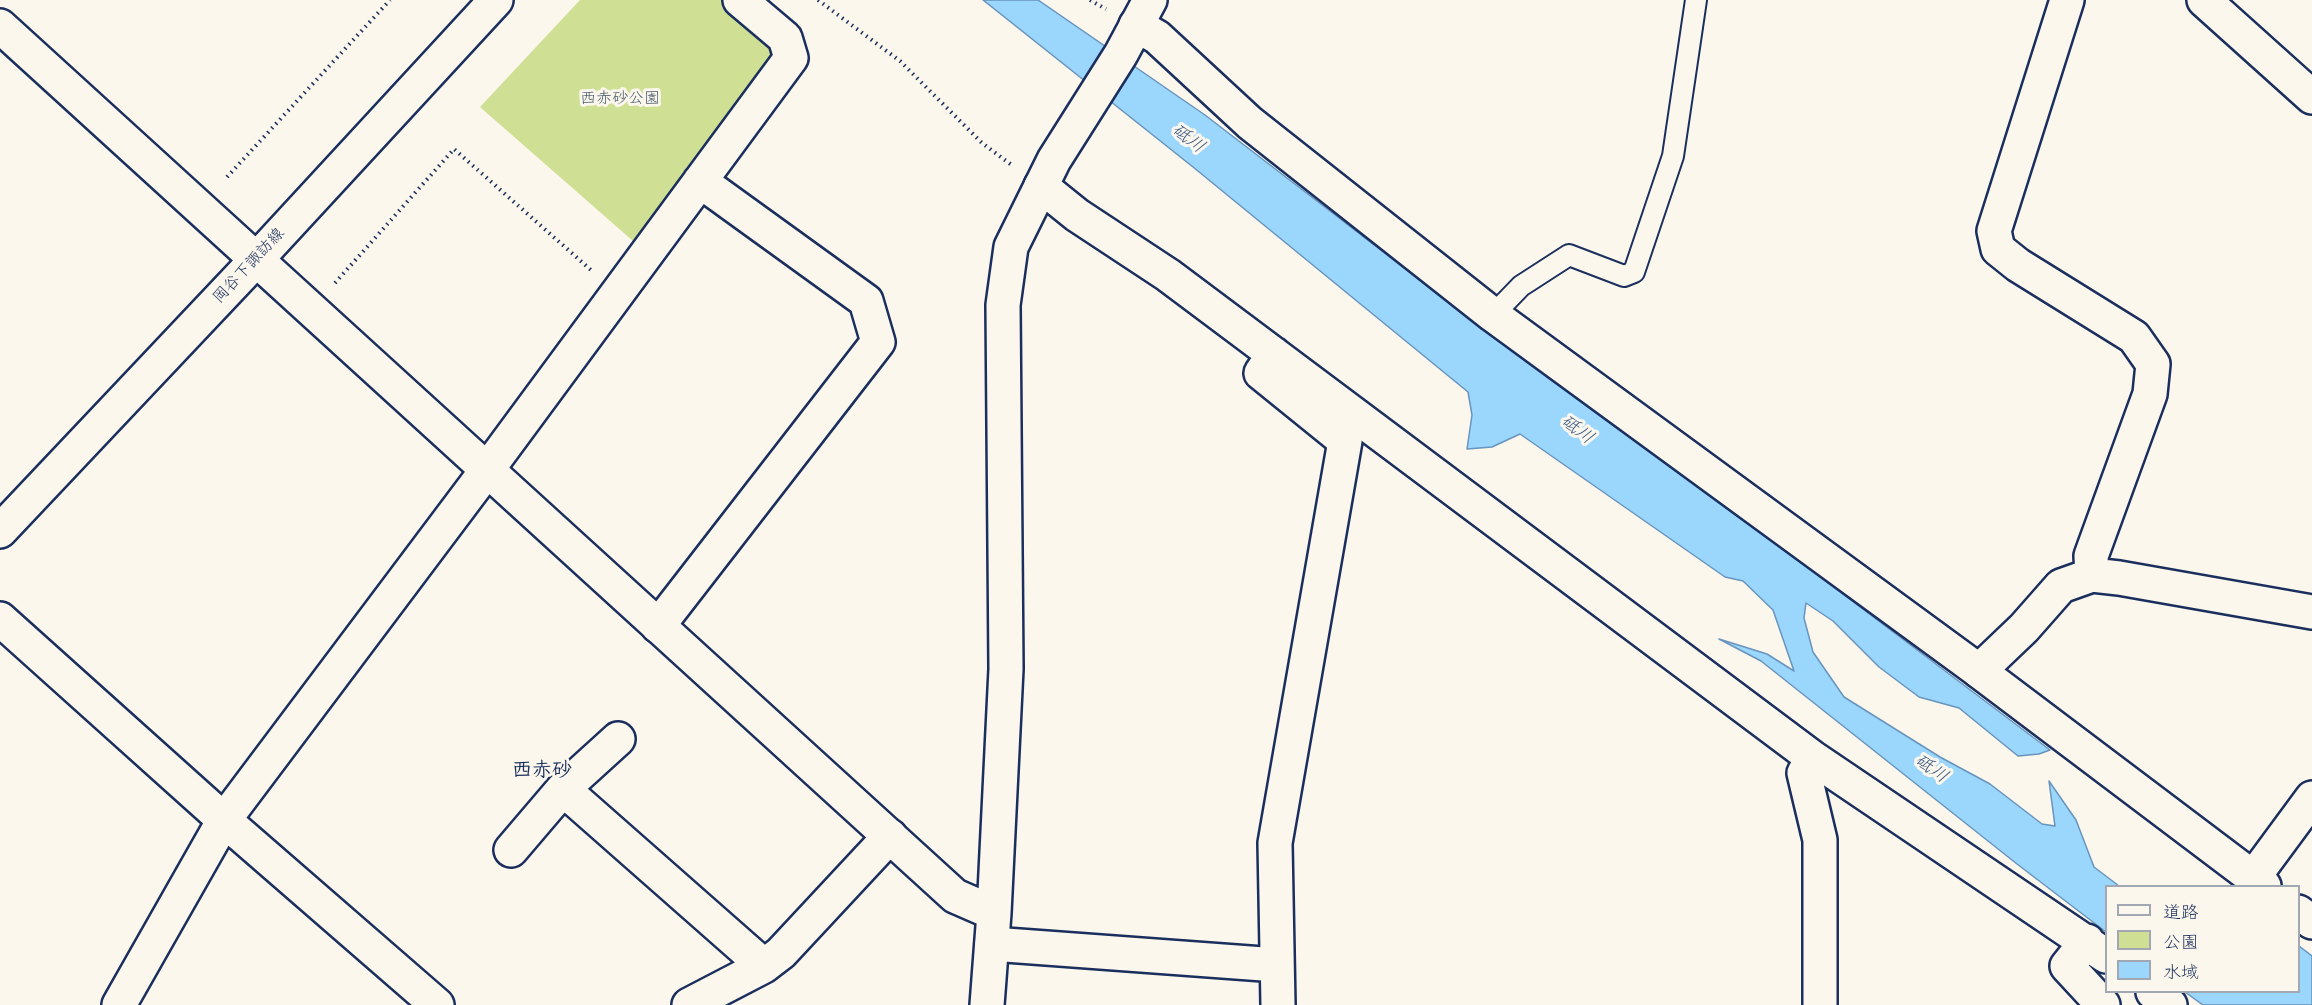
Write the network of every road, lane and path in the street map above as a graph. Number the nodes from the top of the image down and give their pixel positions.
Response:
1 (390, 0) edge
2 (496, 0) edge
3 (740, 0) edge
4 (818, 0) edge
5 (1696, 0) edge
6 (2067, 0) edge
7 (2204, 0) edge
8 (1143, 12) edge
9 (0, 26) edge
10 (2312, 97) edge
11 (1048, 173) junction
12 (227, 177) dead end
13 (700, 181) junction
14 (256, 260) junction
15 (328, 291) dead end
16 (617, 292) junction
17 (1493, 315) junction
18 (1274, 354) junction
19 (487, 470) junction
20 (0, 531) edge
21 (2092, 575) junction
22 (2312, 612) edge
23 (0, 619) edge
24 (658, 626) junction
25 (1979, 671) junction
26 (618, 739) dead end
27 (1813, 758) junction
28 (563, 789) junction
29 (2312, 798) edge
30 (224, 820) junction
31 (890, 836) junction
32 (510, 850) dead end
33 (2258, 882) edge
34 (993, 928) junction
35 (2097, 949) edge
36 (1277, 965) junction
37 (764, 966) junction
38 (2154, 993) edge
39 (119, 1005) edge
40 (437, 1005) edge
41 (689, 1005) edge
42 (987, 1005) edge
43 (1278, 1005) edge
44 (1820, 1005) edge
45 (2103, 1005) edge
46 (2170, 1005) edge

1 - 12 path
2 - 14 street, 岡谷下諏訪線
3 - 13 street
4 - 11 path
5 - 17 lane
6 - 21 street
7 - 10 street
8 - 11 street
8 - 17 street
9 - 14 street
11 - 18 street
11 - 34 street
13 - 16 street
13 - 24 street
14 - 19 street
14 - 20 street, 岡谷下諏訪線
15 - 16 path
16 - 19 street
17 - 25 street
18 - 27 street
18 - 36 street
19 - 24 street
19 - 30 street
21 - 22 street
21 - 25 street
23 - 30 street
24 - 31 street
25 - 33 street
26 - 28 street
27 - 35 street
27 - 44 street
28 - 32 street
28 - 37 street
29 - 33 street
30 - 39 street
30 - 40 street
31 - 34 street
31 - 37 street
34 - 36 street
34 - 42 street
35 - 45 street
36 - 43 street
37 - 41 street
38 - 46 street

